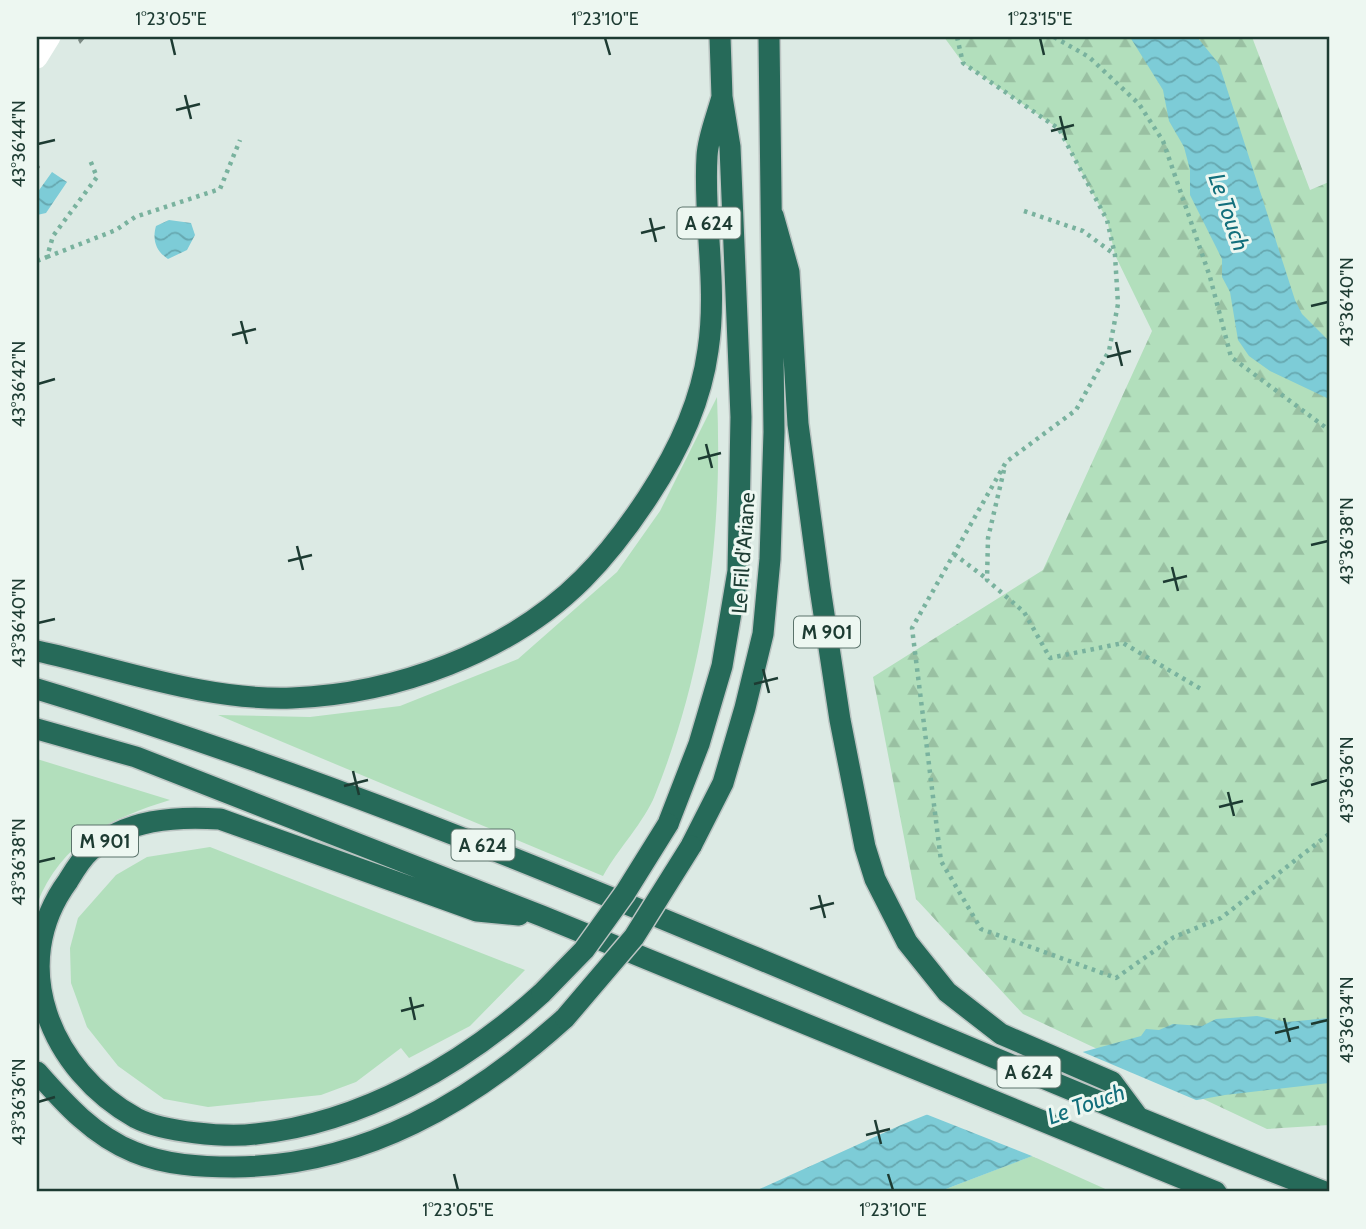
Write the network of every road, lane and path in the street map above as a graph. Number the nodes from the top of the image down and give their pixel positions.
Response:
1 (49, 37) edge
2 (720, 37) edge
3 (769, 37) edge
4 (957, 37) edge
5 (1054, 37) edge
6 (37, 48) edge
7 (37, 58) edge
8 (722, 97) junction
9 (240, 140) dead end
10 (90, 160) dead end
11 (1024, 211) dead end
12 (773, 215) junction
13 (1115, 255) junction
14 (47, 257) junction
15 (37, 261) edge
16 (1329, 430) edge
17 (1006, 462) junction
18 (954, 554) junction
19 (987, 580) junction
20 (37, 652) edge
21 (37, 689) edge
22 (1201, 689) dead end
23 (37, 729) edge
24 (1329, 834) edge
25 (542, 916) junction
26 (37, 1072) edge
27 (1138, 1118) junction
28 (1216, 1192) edge
29 (1325, 1192) edge

1 - 6 street
1 - 7 street
2 - 8 highway, Le Fil d'Ariane / M 901
3 - 12 highway, Le Fil d'Ariane / M 901
4 - 13 path
5 - 16 path
8 - 20 highway, A 624
8 - 25 highway, Le Fil d'Ariane / M 901, bridge
9 - 14 path
10 - 14 path
11 - 13 path
12 - 26 highway, Le Fil d'Ariane / M 901, bridge
12 - 27 highway, M 901
13 - 17 path
14 - 15 path
17 - 18 path
17 - 19 path
18 - 19 path
18 - 24 path
19 - 22 path
21 - 27 highway, A 624
23 - 25 highway, A 624
25 - 28 highway, A 624
27 - 29 highway, A 624

